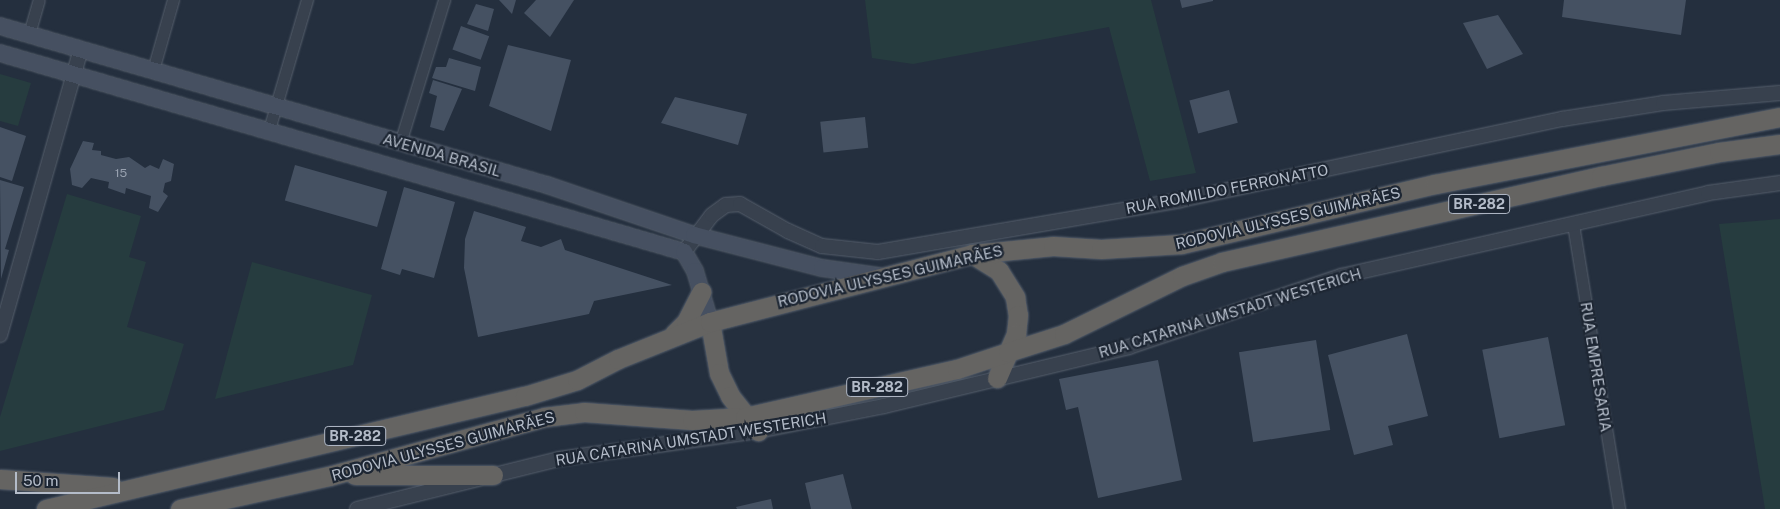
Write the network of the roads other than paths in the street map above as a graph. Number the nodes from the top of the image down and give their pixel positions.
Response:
1 (39, 0) edge
2 (173, 0) edge
3 (307, 0) edge
4 (444, 0) edge
5 (0, 26) edge
6 (29, 34) junction
7 (81, 50) junction
8 (0, 53) edge
9 (153, 70) junction
10 (73, 77) junction
11 (1780, 93) edge
12 (276, 106) junction
13 (1780, 117) edge
14 (268, 133) junction
15 (400, 143) junction
16 (1780, 144) edge
17 (1780, 183) edge
18 (1572, 224) junction
19 (694, 236) junction
20 (684, 252) junction
21 (972, 254) junction
22 (885, 277) junction
23 (701, 292) junction
24 (710, 322) junction
25 (0, 335) edge
26 (671, 337) junction
27 (1008, 352) junction
28 (997, 378) junction
29 (746, 417) junction
30 (758, 431) junction
31 (494, 475) junction
32 (328, 476) junction
33 (0, 479) edge
34 (132, 489) junction
35 (46, 509) edge
36 (180, 509) edge
37 (357, 509) edge
38 (1619, 509) edge

1 - 6 street
2 - 9 street
3 - 12 street
4 - 15 street
5 - 6 main road, AVENIDA BRASIL
6 - 7 main road, AVENIDA BRASIL
7 - 9 main road, AVENIDA BRASIL
7 - 10 street
8 - 10 main road, AVENIDA BRASIL
9 - 12 main road, AVENIDA BRASIL
10 - 14 main road, AVENIDA BRASIL
10 - 25 street
11 - 19 street, RUA ROMILDO FERRONATTO
12 - 14 street
12 - 15 main road, AVENIDA BRASIL
13 - 21 highway, RODOVIA ULYSSES GUIMARÃES / BR-282
14 - 20 main road, AVENIDA BRASIL
15 - 19 main road, AVENIDA BRASIL
16 - 27 highway, RODOVIA ULYSSES GUIMARÃES / BR-282
17 - 18 street, RUA CATARINA UMSTADT WESTERICH
18 - 28 street, RUA CATARINA UMSTADT WESTERICH
18 - 38 street, RUA EMPRESARIA
19 - 20 street, RUA ROMILDO FERRONATTO
19 - 22 main road, AVENIDA BRASIL
20 - 23 main road
21 - 22 highway, RODOVIA ULYSSES GUIMARÃES / BR-282
21 - 27 highway
22 - 24 highway, RODOVIA ULYSSES GUIMARÃES / BR-282
23 - 24 main road
23 - 26 highway
24 - 26 highway, RODOVIA ULYSSES GUIMARÃES / BR-282
24 - 29 highway
26 - 34 highway, RODOVIA ULYSSES GUIMARÃES / BR-282
27 - 28 highway
27 - 29 highway, RODOVIA ULYSSES GUIMARÃES / BR-282
28 - 30 street, RUA CATARINA UMSTADT WESTERICH
29 - 30 highway
29 - 32 highway, RODOVIA ULYSSES GUIMARÃES / BR-282
30 - 31 street, RUA CATARINA UMSTADT WESTERICH
31 - 32 highway
31 - 37 street, RUA CATARINA UMSTADT WESTERICH
32 - 36 highway, RODOVIA ULYSSES GUIMARÃES / BR-282
33 - 34 highway
34 - 35 highway, RODOVIA ULYSSES GUIMARÃES / BR-282

